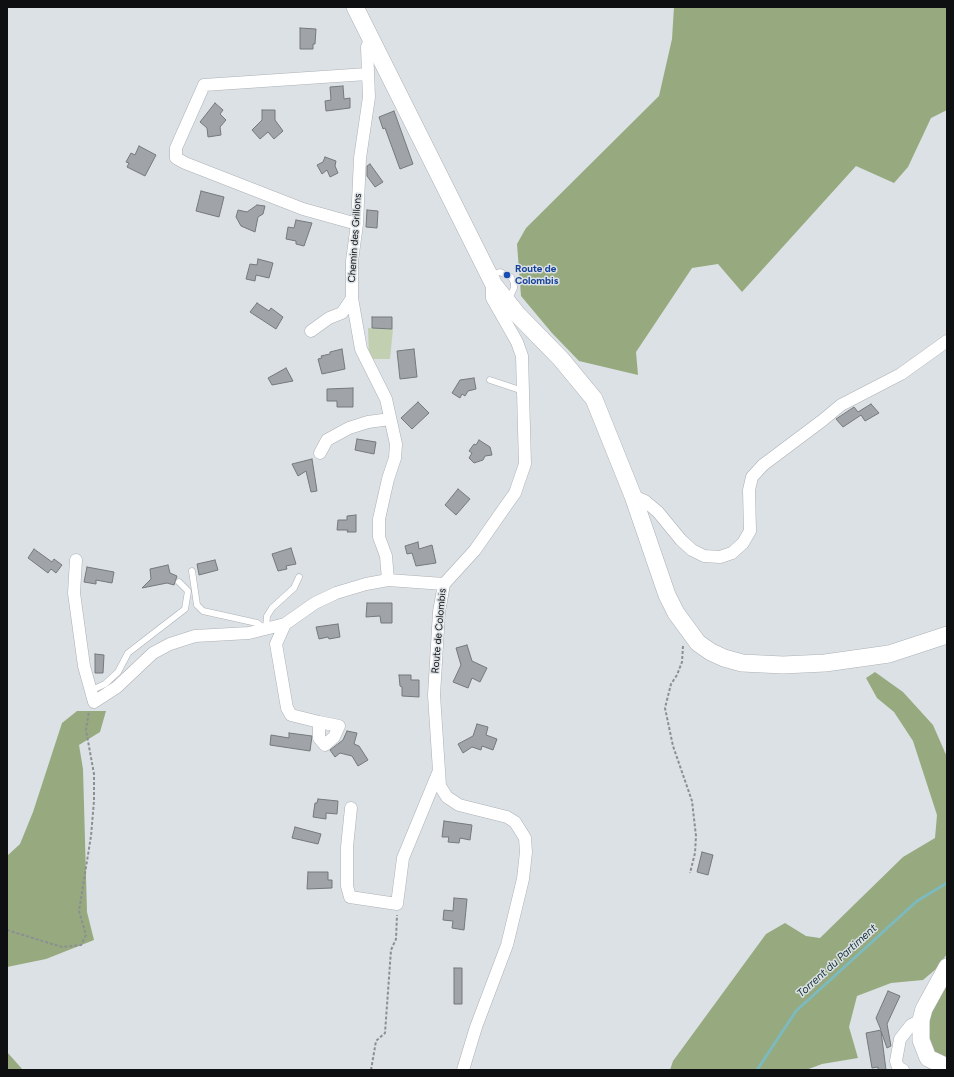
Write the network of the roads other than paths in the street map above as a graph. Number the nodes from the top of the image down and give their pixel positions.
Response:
1 (355, 7) edge
2 (371, 38) junction
3 (367, 74) junction
4 (357, 224) junction
5 (491, 280) junction
6 (352, 298) junction
7 (311, 331) dead end
8 (947, 341) edge
9 (490, 380) dead end
10 (523, 391) junction
11 (390, 419) junction
12 (320, 453) dead end
13 (633, 496) junction
14 (76, 560) dead end
15 (192, 571) dead end
16 (298, 577) dead end
17 (388, 580) junction
18 (179, 582) dead end
19 (444, 584) junction
20 (285, 624) junction
21 (266, 630) junction
22 (947, 635) edge
23 (92, 696) junction
24 (319, 722) dead end
25 (438, 772) junction
26 (351, 808) dead end
27 (947, 967) edge
28 (921, 1020) junction
29 (947, 1067) edge
30 (463, 1070) edge
31 (903, 1070) edge

1 - 2 street
2 - 3 street, Chemin des Grillons
2 - 5 street
3 - 4 street, Chemin des Grillons
3 - 4 street
4 - 6 street, Chemin des Grillons
5 - 10 street, Route de Colombis
5 - 13 street
6 - 7 street
6 - 11 street, Chemin des Grillons
8 - 13 street
9 - 10 lane
10 - 19 street, Route de Colombis
11 - 12 street
11 - 17 street, Chemin des Grillons
13 - 22 street
14 - 23 street
15 - 21 lane
16 - 21 lane
17 - 19 street
17 - 20 street
18 - 23 lane
19 - 25 street, Route de Colombis
20 - 21 street
20 - 24 street
21 - 23 street
25 - 26 street
25 - 30 street
27 - 28 street
28 - 29 street
28 - 31 street

